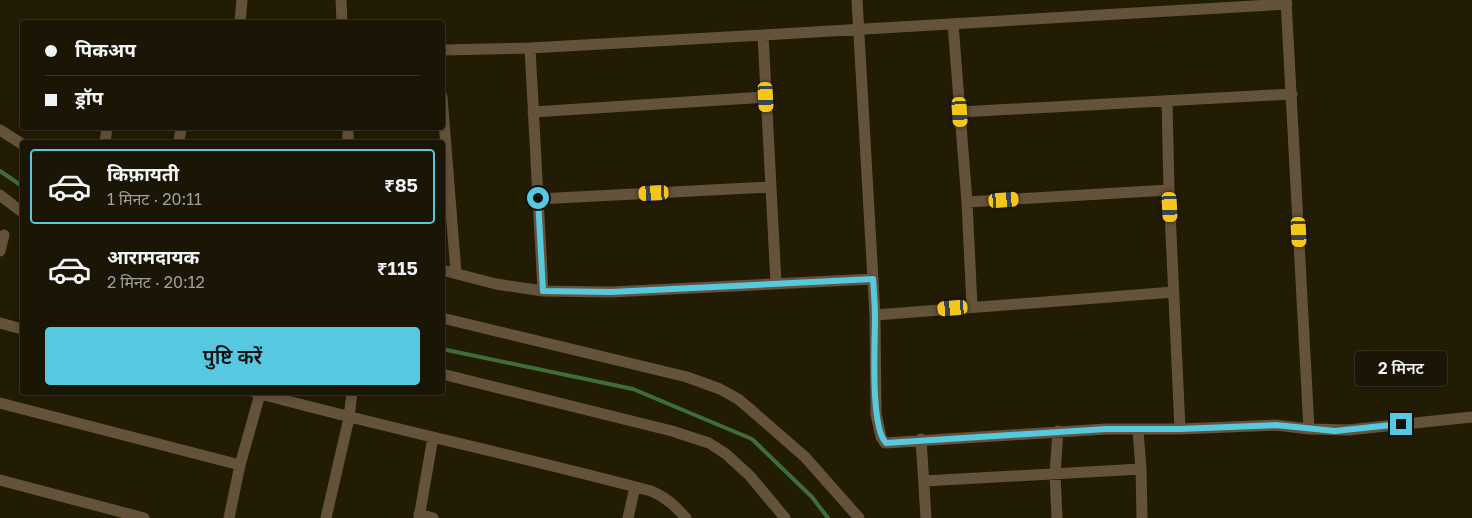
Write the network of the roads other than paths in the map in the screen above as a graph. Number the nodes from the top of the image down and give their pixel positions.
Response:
1 (242, 0) edge
2 (341, 0) edge
3 (858, 0) edge
4 (1287, 2) edge
5 (240, 20) edge
6 (342, 20) edge
7 (953, 24) junction
8 (859, 29) junction
9 (763, 35) junction
10 (530, 48) junction
11 (445, 50) edge
12 (1292, 94) junction
13 (766, 97) junction
14 (1168, 101) junction
15 (533, 112) junction
16 (960, 112) junction
17 (0, 130) edge
18 (445, 130) edge
19 (20, 143) edge
20 (770, 187) junction
21 (1169, 190) junction
22 (0, 195) edge
23 (538, 198) junction
24 (967, 202) junction
25 (20, 210) edge
26 (4, 235) dead end
27 (0, 251) edge
28 (445, 271) edge
29 (456, 273) junction
30 (873, 279) junction
31 (776, 283) junction
32 (543, 291) junction
33 (1174, 292) junction
34 (972, 306) junction
35 (875, 315) junction
36 (445, 319) edge
37 (0, 323) edge
38 (20, 328) edge
39 (445, 375) edge
40 (257, 395) edge
41 (264, 395) edge
42 (352, 395) edge
43 (0, 403) edge
44 (1472, 417) edge
45 (349, 418) junction
46 (1180, 429) junction
47 (1309, 429) junction
48 (1138, 430) junction
49 (1058, 431) junction
50 (433, 437) junction
51 (921, 439) junction
52 (240, 465) junction
53 (1141, 469) junction
54 (1055, 474) junction
55 (0, 480) edge
56 (924, 481) junction
57 (636, 487) junction
58 (419, 516) edge
59 (144, 518) edge
60 (229, 518) edge
61 (326, 518) edge
62 (433, 518) edge
63 (628, 518) edge
64 (686, 518) edge
65 (785, 518) edge
66 (859, 518) edge
67 (926, 518) edge
68 (1057, 518) edge
69 (1142, 518) edge

1 - 5 street
2 - 6 street
3 - 8 street
4 - 7 street
4 - 12 street
7 - 8 street
7 - 16 street
8 - 9 street
8 - 30 street
9 - 10 street
9 - 13 street
10 - 11 street
10 - 15 street
12 - 14 street
12 - 47 street
13 - 15 street
13 - 20 street
14 - 16 street
14 - 21 street
15 - 23 street
16 - 24 street
17 - 19 street
18 - 29 street
20 - 23 street
20 - 31 street
21 - 24 street
21 - 33 street
22 - 25 street
23 - 32 street
24 - 34 street
26 - 27 street
28 - 29 street
29 - 32 street
30 - 31 street
30 - 35 street
31 - 32 street
33 - 34 street
33 - 46 street
34 - 35 street
35 - 51 street
36 - 66 street
37 - 38 street
39 - 65 street
40 - 52 street
41 - 45 street
42 - 45 street
43 - 52 street
44 - 47 street
45 - 50 street
45 - 61 street
46 - 47 street
46 - 48 street
48 - 49 street
48 - 53 street
49 - 51 street
49 - 54 street
50 - 57 street
50 - 58 street
51 - 56 street
52 - 60 street
53 - 54 street
53 - 69 street
54 - 56 street
54 - 68 street
55 - 59 street
56 - 67 street
57 - 63 street
57 - 64 street
58 - 62 street

